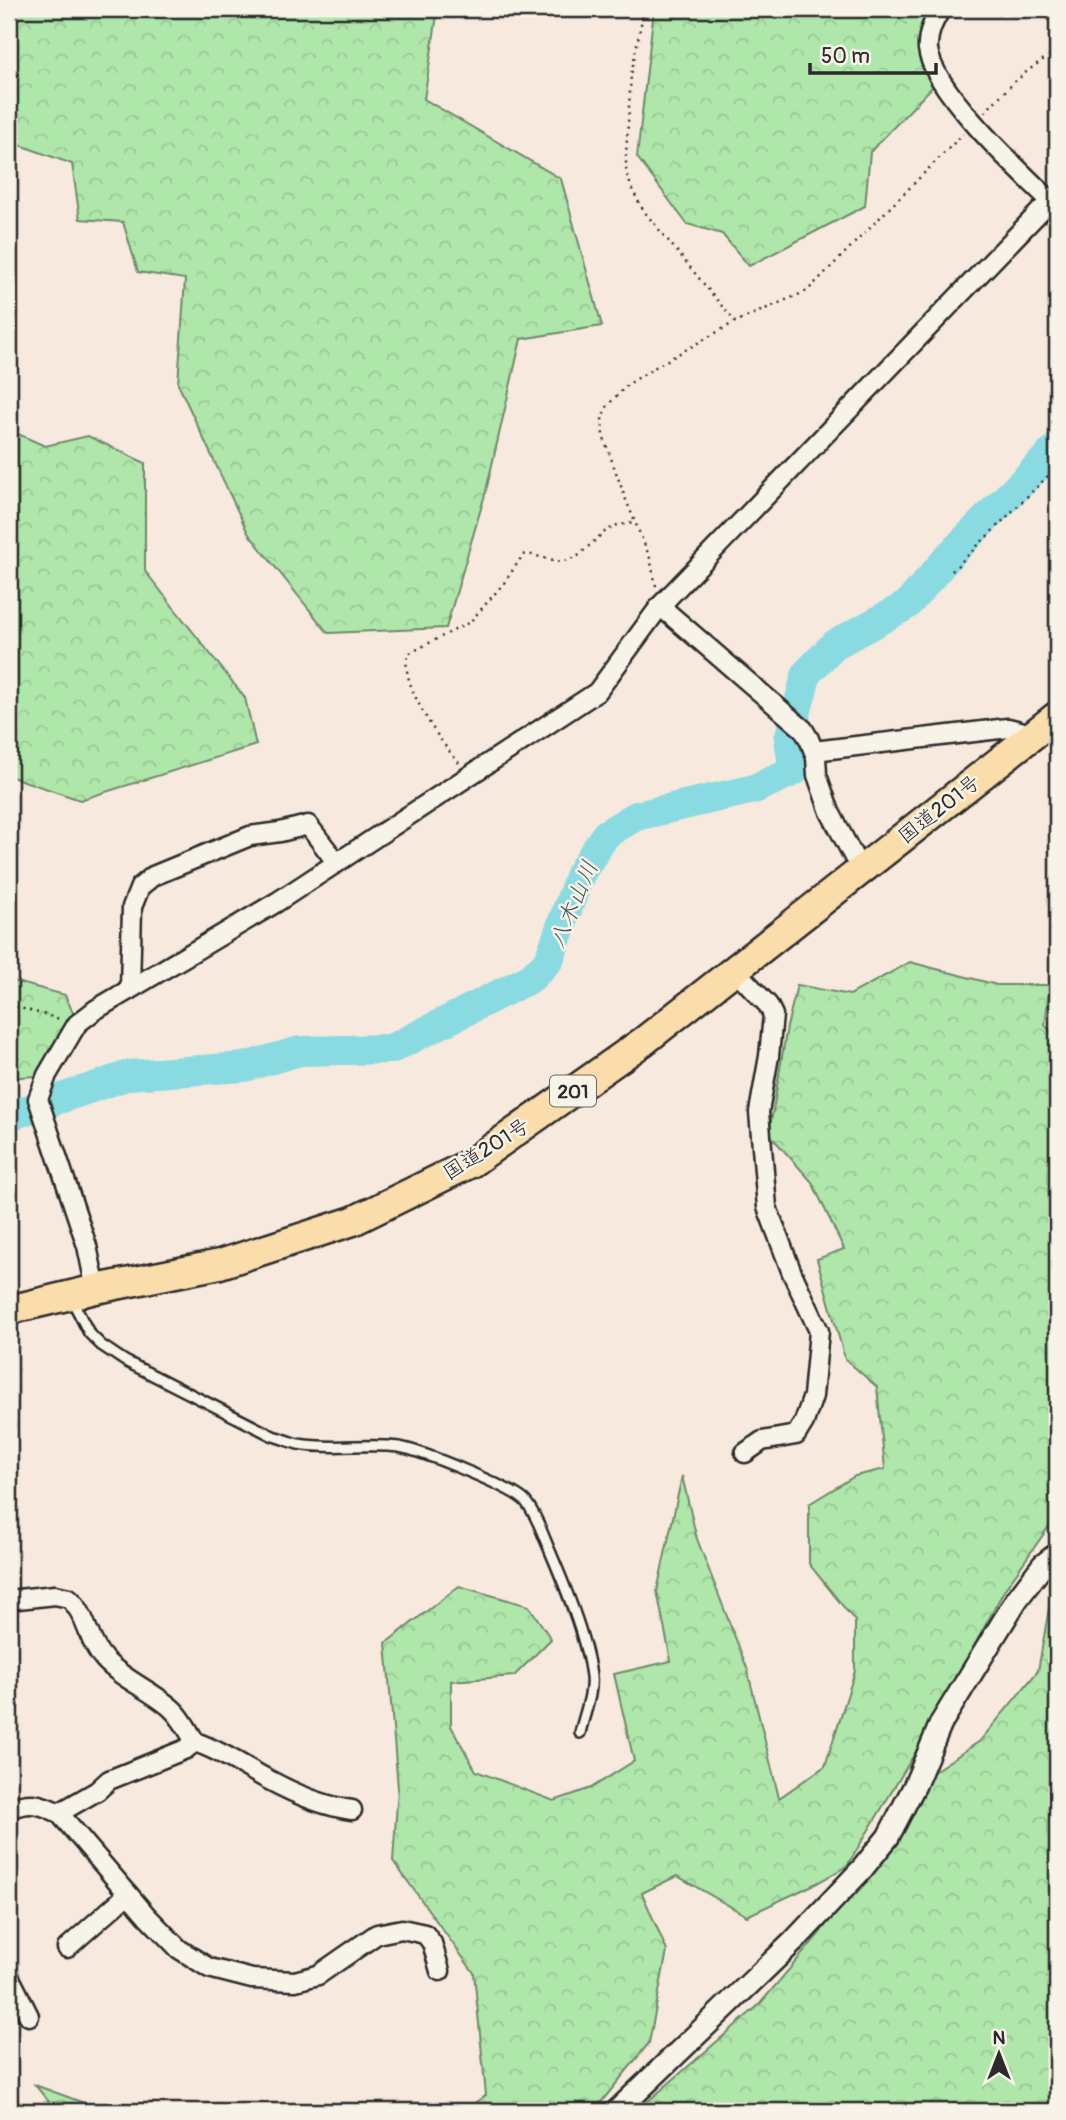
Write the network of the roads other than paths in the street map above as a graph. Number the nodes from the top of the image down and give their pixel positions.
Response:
1 (941, 9) edge
2 (1054, 204) edge
3 (660, 606) junction
4 (1057, 716) edge
5 (1031, 737) junction
6 (814, 751) junction
7 (337, 863) junction
8 (860, 869) junction
9 (734, 970) junction
10 (130, 989) junction
11 (83, 1292) junction
12 (9, 1310) edge
13 (746, 1453) dead end
14 (1057, 1554) edge
15 (9, 1600) edge
16 (580, 1733) dead end
17 (195, 1742) junction
18 (9, 1809) edge
19 (352, 1810) dead end
20 (59, 1813) junction
21 (128, 1894) junction
22 (67, 1948) dead end
23 (440, 1971) dead end
24 (9, 1976) edge
25 (29, 2016) dead end
26 (617, 2111) edge

1 - 2 street
2 - 3 street
3 - 6 street
3 - 7 street
4 - 5 highway, 国道201号 / 201
5 - 6 street
5 - 8 highway, 国道201号 / 201
6 - 8 street
7 - 10 street
7 - 10 street
8 - 9 highway, 国道201号 / 201
9 - 11 highway, 国道201号 / 201
9 - 13 street
10 - 11 street
11 - 12 highway, 国道201号 / 201
11 - 16 lane
14 - 26 street
15 - 17 street
17 - 19 street
17 - 20 street
18 - 20 street
20 - 21 street
21 - 22 street
21 - 23 street
24 - 25 street

